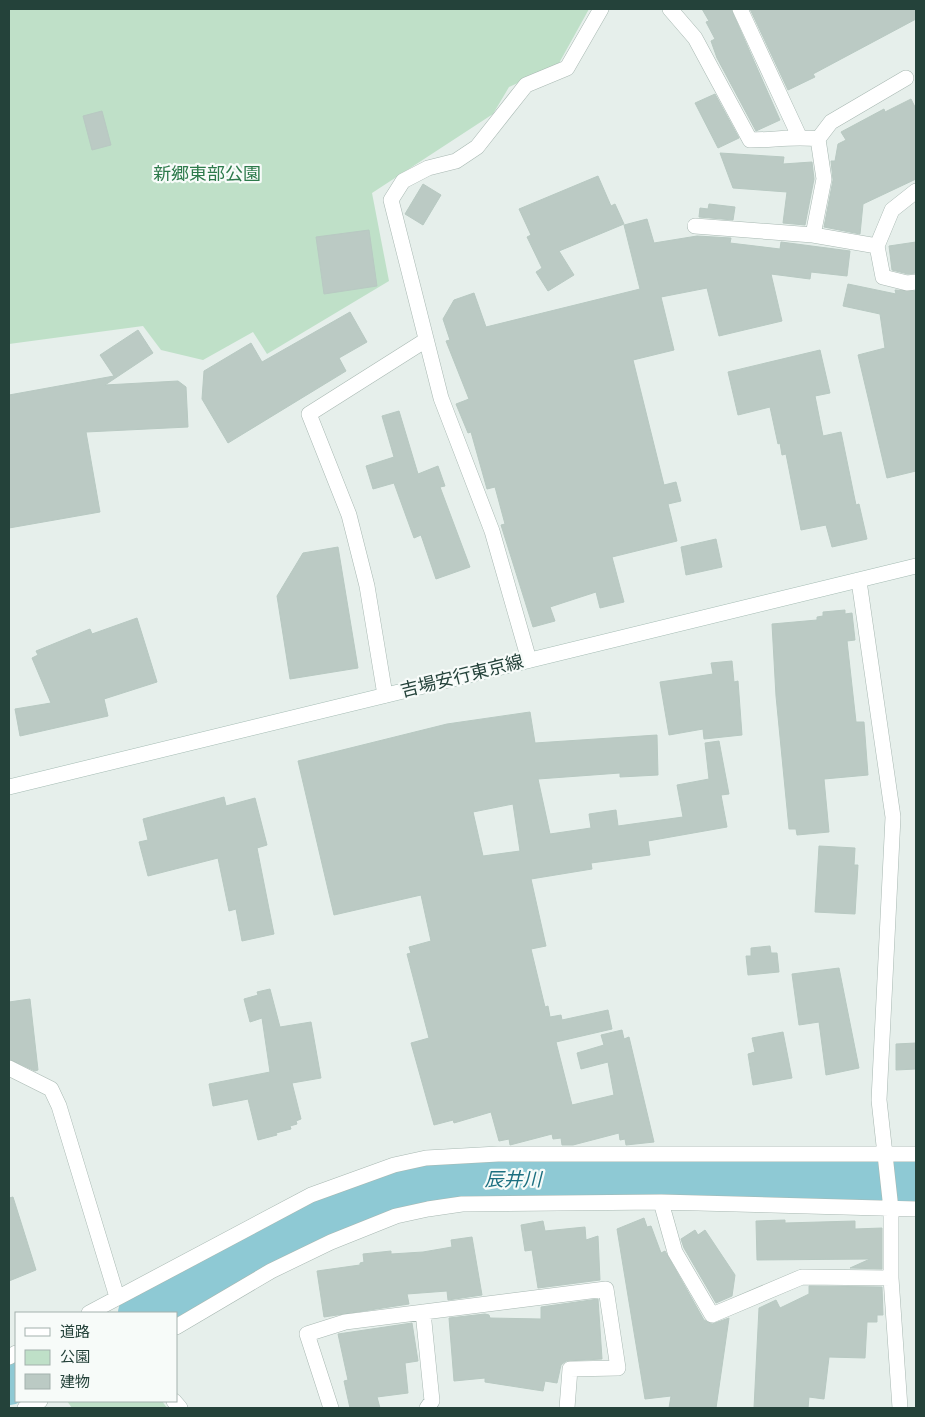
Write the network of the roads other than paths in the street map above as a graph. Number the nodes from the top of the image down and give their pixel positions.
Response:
1 (601, 9) edge
2 (670, 9) edge
3 (740, 9) edge
4 (906, 78) dead end
5 (800, 136) junction
6 (818, 139) junction
7 (916, 191) edge
8 (695, 226) dead end
9 (813, 235) junction
10 (876, 246) junction
11 (916, 282) edge
12 (426, 340) junction
13 (916, 566) edge
14 (858, 581) junction
15 (529, 660) junction
16 (385, 695) junction
17 (9, 787) edge
18 (9, 1068) edge
19 (916, 1154) edge
20 (885, 1157) junction
21 (661, 1202) junction
22 (890, 1205) junction
23 (916, 1209) edge
24 (891, 1278) junction
25 (116, 1303) edge
26 (92, 1312) edge
27 (424, 1312) junction
28 (178, 1326) edge
29 (38, 1402) edge
30 (25, 1408) edge
31 (331, 1408) edge
32 (426, 1408) edge
33 (567, 1408) edge
34 (900, 1408) edge

1 - 12 street
2 - 5 street
3 - 5 street
4 - 6 street
5 - 6 street
6 - 9 street
7 - 10 street
8 - 9 street
9 - 10 street
10 - 11 street
12 - 15 street
12 - 16 street
13 - 14 street, 吉場安行東京線
14 - 15 street, 吉場安行東京線
14 - 20 street
15 - 16 street, 吉場安行東京線
16 - 17 street, 吉場安行東京線
18 - 25 street
19 - 20 street
20 - 22 street
20 - 25 street
21 - 22 street
21 - 24 street
21 - 28 street
22 - 23 street
22 - 24 street
24 - 34 street
25 - 26 street
27 - 31 street
27 - 32 street
27 - 33 street
29 - 30 street

